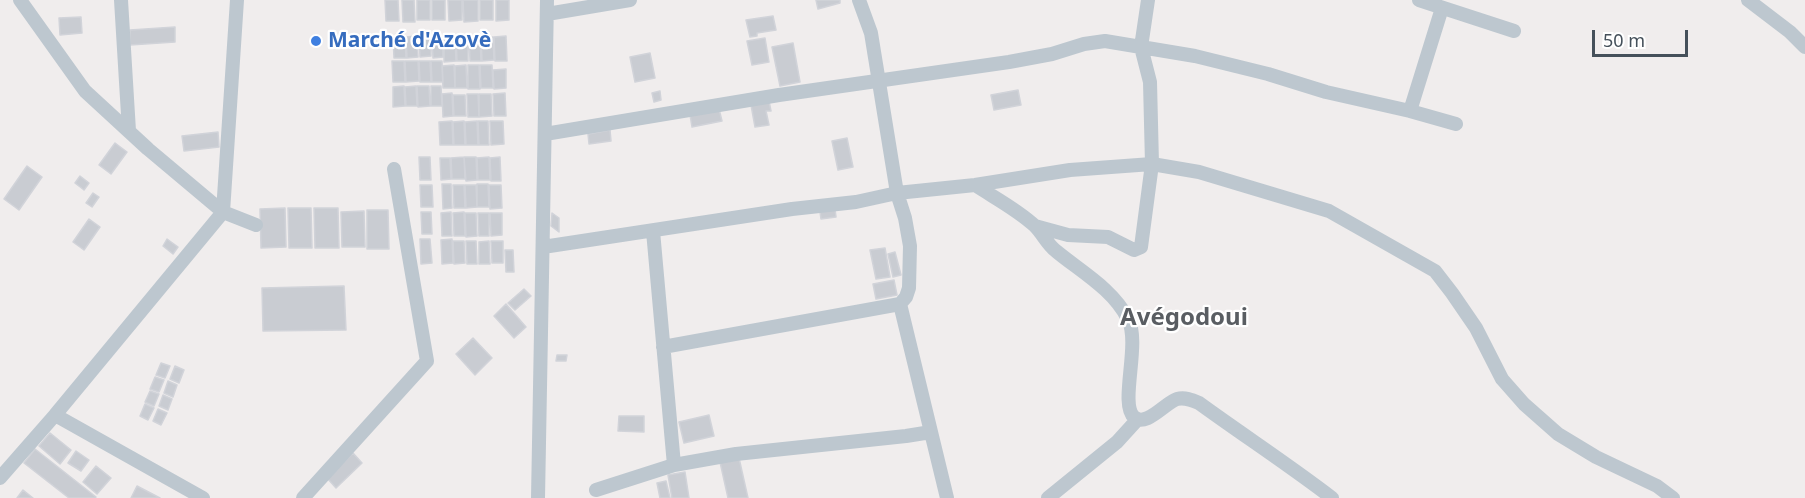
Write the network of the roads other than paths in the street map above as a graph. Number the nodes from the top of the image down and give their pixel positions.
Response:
1 (20, 0) edge
2 (121, 0) edge
3 (237, 0) edge
4 (630, 0) edge
5 (859, 0) edge
6 (1148, 0) edge
7 (1419, 0) edge
8 (1748, 0) edge
9 (547, 7) edge
10 (1442, 8) junction
11 (1514, 31) dead end
12 (1141, 47) junction
13 (1805, 47) edge
14 (879, 81) junction
15 (1410, 111) junction
16 (1456, 124) dead end
17 (129, 131) junction
18 (545, 134) junction
19 (1152, 164) junction
20 (394, 169) dead end
21 (975, 185) junction
22 (897, 193) junction
23 (223, 212) junction
24 (255, 225) dead end
25 (1035, 226) junction
26 (653, 231) junction
27 (543, 247) junction
28 (900, 304) junction
29 (663, 347) junction
30 (55, 415) junction
31 (1137, 420) junction
32 (932, 432) junction
33 (674, 465) junction
34 (0, 478) edge
35 (183, 494) edge
36 (203, 498) edge
37 (303, 498) edge
38 (538, 498) edge
39 (611, 498) edge
40 (947, 498) edge
41 (1048, 498) edge
42 (1332, 498) edge
43 (1673, 498) edge

1 - 17 street
2 - 17 street
3 - 23 street
4 - 9 street
5 - 14 street
6 - 12 street
7 - 10 street
8 - 13 street
9 - 18 street
10 - 11 street
10 - 15 street
12 - 14 street
12 - 15 street
12 - 19 street
14 - 18 street
14 - 22 street
15 - 16 street
17 - 23 street
18 - 27 street
19 - 21 street
19 - 25 street
19 - 43 street
20 - 37 street
21 - 22 street
21 - 25 street
22 - 26 street
22 - 28 street
23 - 24 street
23 - 30 street
25 - 31 street
26 - 27 street
26 - 29 street
27 - 38 street
28 - 29 street
28 - 32 street
29 - 33 street
30 - 34 street
30 - 35 street
31 - 41 street
31 - 42 street
32 - 33 street
32 - 40 street
33 - 39 street
35 - 36 street

